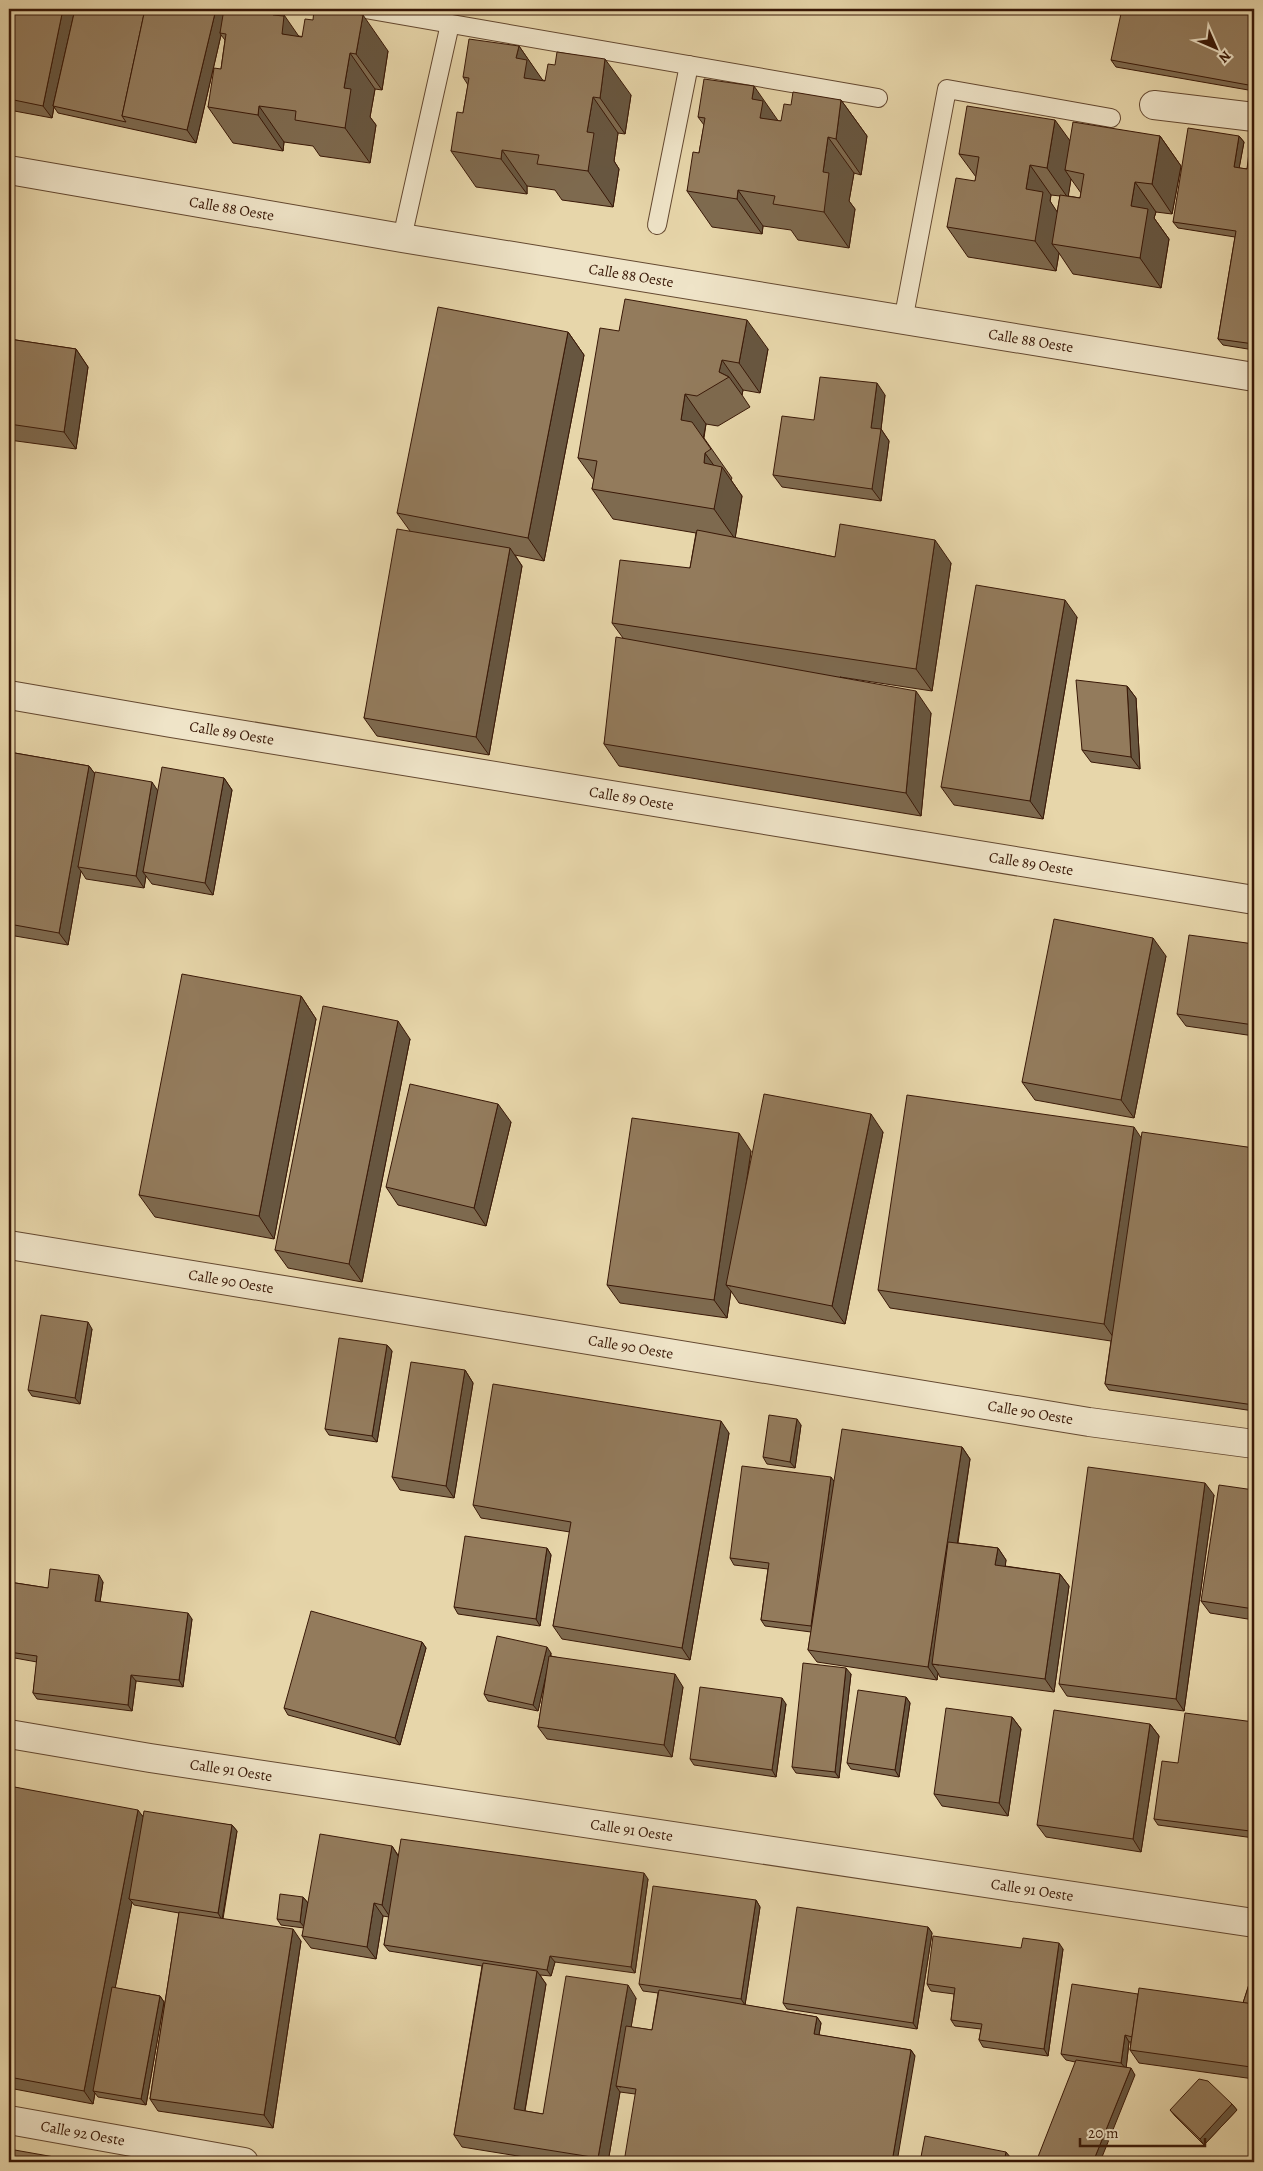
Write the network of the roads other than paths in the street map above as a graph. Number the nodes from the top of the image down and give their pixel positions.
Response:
1 (365, 9) edge
2 (450, 24) junction
3 (689, 65) junction
4 (878, 98) dead end
5 (1154, 105) dead end
6 (1254, 117) edge
7 (1111, 118) dead end
8 (9, 170) edge
9 (657, 225) dead end
10 (402, 238) junction
11 (904, 321) junction
12 (1254, 377) edge
13 (9, 695) edge
14 (1254, 900) edge
15 (9, 1246) edge
16 (1254, 1444) edge
17 (9, 1734) edge
18 (1254, 1923) edge
19 (9, 2120) edge
20 (244, 2162) edge

1 - 2 lane
2 - 3 lane
2 - 10 lane
3 - 4 lane
3 - 9 lane
5 - 6 street
7 - 11 lane
8 - 10 street, Calle 88 Oeste
10 - 11 street, Calle 88 Oeste
11 - 12 street, Calle 88 Oeste
13 - 14 street, Calle 89 Oeste
15 - 16 street, Calle 90 Oeste
17 - 18 street, Calle 91 Oeste
19 - 20 street, Calle 92 Oeste

